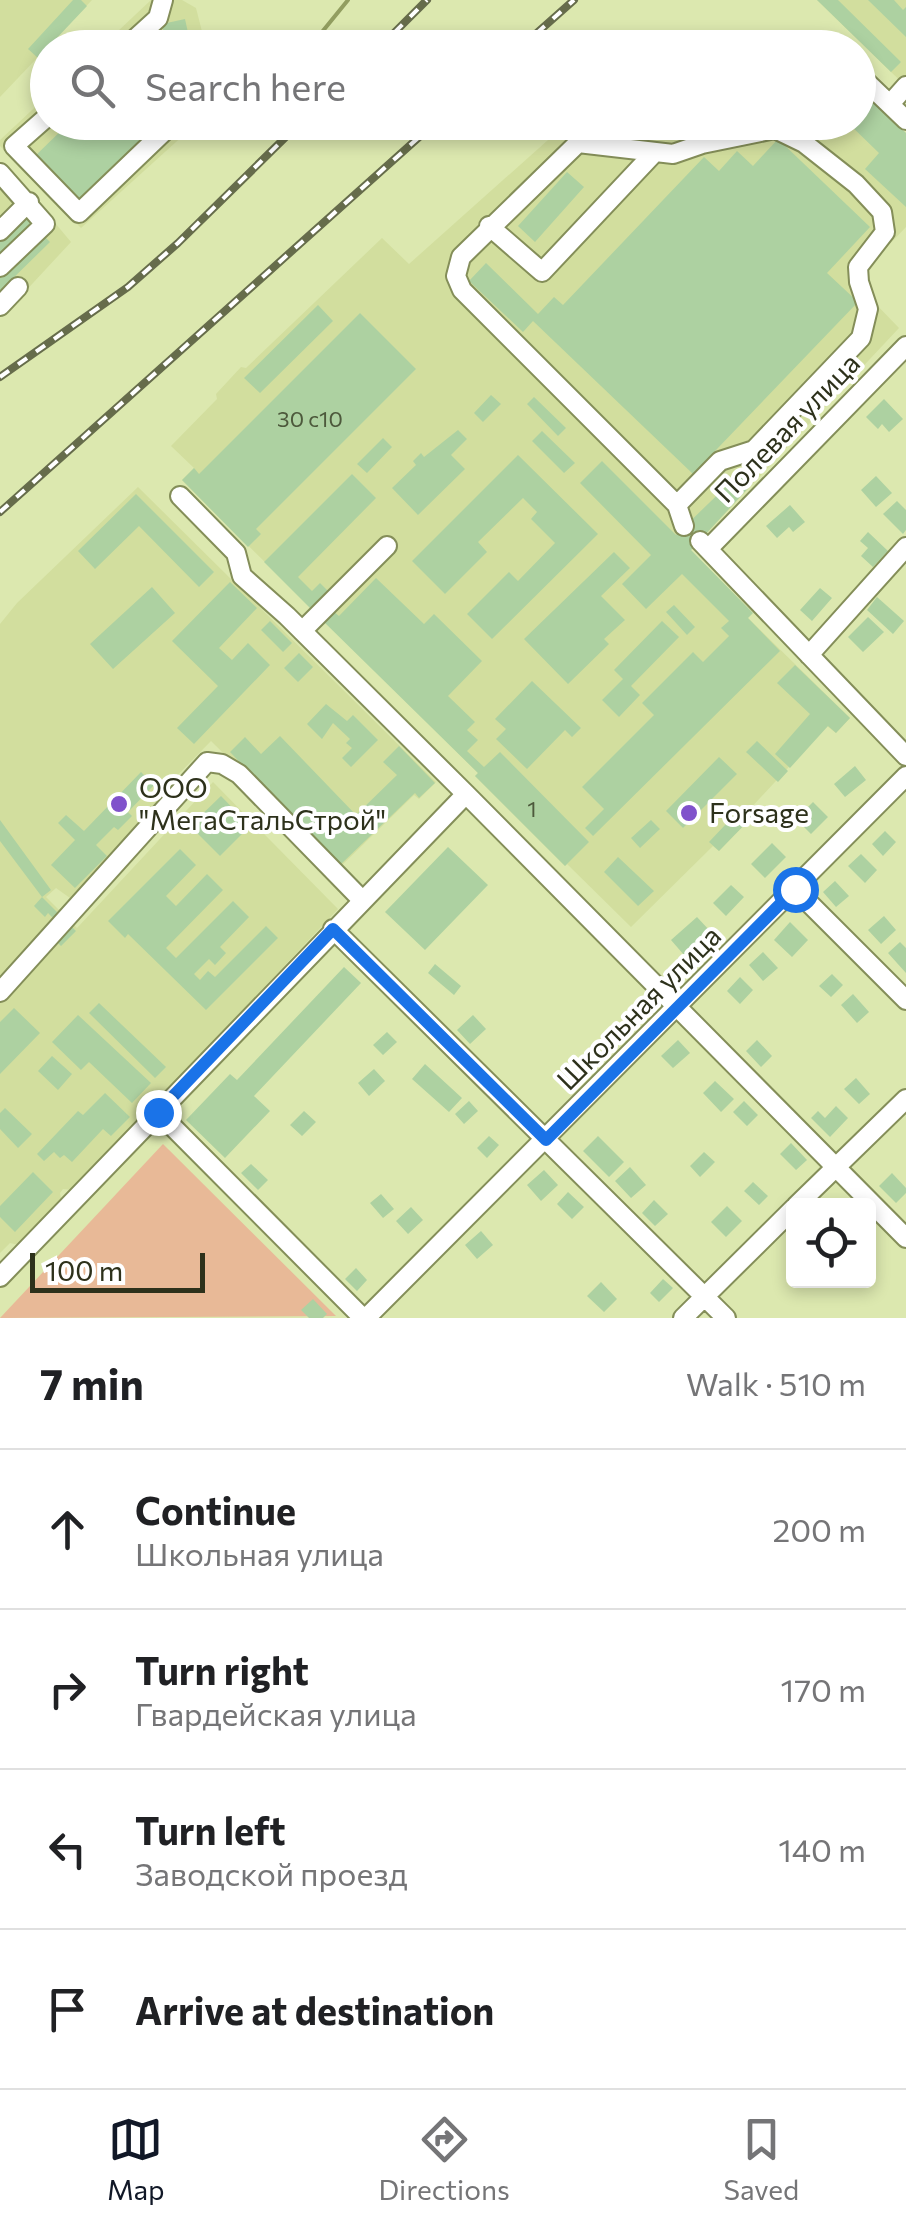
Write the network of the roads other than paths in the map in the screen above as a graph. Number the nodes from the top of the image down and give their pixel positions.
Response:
1 (163, 0) edge
2 (151, 30) edge
3 (906, 86) edge
4 (876, 91) edge
5 (890, 104) junction
6 (906, 120) edge
7 (30, 132) edge
8 (155, 140) edge
9 (721, 140) edge
10 (798, 140) edge
11 (655, 152) junction
12 (0, 173) edge
13 (29, 202) junction
14 (489, 226) junction
15 (0, 231) edge
16 (0, 267) edge
17 (18, 287) dead end
18 (0, 306) edge
19 (906, 346) edge
20 (180, 496) dead end
21 (677, 505) junction
22 (684, 526) dead end
23 (387, 546) dead end
24 (906, 547) edge
25 (302, 631) junction
26 (809, 655) junction
27 (906, 756) edge
28 (906, 776) edge
29 (466, 794) junction
30 (795, 889) junction
31 (362, 900) junction
32 (333, 929) junction
33 (1, 990) edge
34 (906, 1000) edge
35 (678, 1008) junction
36 (906, 1099) edge
37 (158, 1112) junction
38 (546, 1140) junction
39 (835, 1167) junction
40 (804, 1198) edge
41 (786, 1216) edge
42 (906, 1238) edge
43 (0, 1277) edge
44 (705, 1297) junction
45 (365, 1318) edge
46 (683, 1318) edge
47 (726, 1318) edge

1 - 2 street
3 - 5 street
4 - 5 street
5 - 6 street
7 - 8 street
9 - 11 street
10 - 21 street
11 - 14 street
11 - 14 street
12 - 13 street
13 - 15 street
13 - 16 street
14 - 21 street
17 - 18 street
19 - 26 street, Полевая улица
20 - 25 street
21 - 22 street
23 - 25 street
24 - 26 street
25 - 29 street
26 - 27 street
28 - 30 street, Школьная улица
29 - 31 street
29 - 35 street
30 - 34 street
30 - 35 street, Школьная улица
31 - 32 street
31 - 33 street
32 - 37 street
32 - 38 street
35 - 38 street, Школьная улица
35 - 39 street
36 - 39 street
37 - 43 street
37 - 45 street
38 - 44 street
38 - 45 street, Школьная улица
39 - 40 street
39 - 42 street
41 - 44 street
44 - 46 street
44 - 47 street

